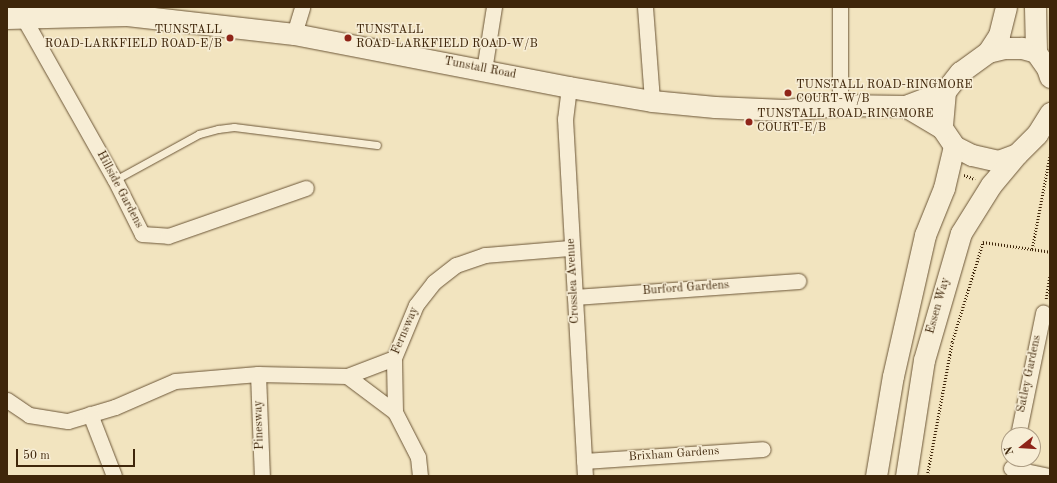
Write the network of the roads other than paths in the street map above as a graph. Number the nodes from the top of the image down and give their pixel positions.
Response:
1 (302, 7) edge
2 (494, 7) edge
3 (645, 7) edge
4 (840, 7) edge
5 (1006, 7) edge
6 (1035, 7) edge
7 (15, 17) edge
8 (294, 34) junction
9 (988, 52) junction
10 (1046, 66) edge
11 (484, 70) junction
12 (569, 87) junction
13 (945, 91) junction
14 (652, 101) junction
15 (840, 105) junction
16 (905, 106) junction
17 (1049, 117) edge
18 (942, 128) junction
19 (377, 145) dead end
20 (954, 146) junction
21 (1017, 154) junction
22 (115, 180) junction
23 (306, 188) dead end
24 (572, 248) junction
25 (798, 281) dead end
26 (575, 297) junction
27 (1043, 313) road end
28 (394, 358) junction
29 (258, 374) junction
30 (348, 376) junction
31 (7, 400) edge
32 (395, 412) junction
33 (90, 414) junction
34 (1020, 427) edge
35 (763, 448) dead end
36 (584, 461) junction
37 (1011, 468) edge
38 (114, 476) edge
39 (262, 476) edge
40 (420, 476) edge
41 (585, 476) edge
42 (876, 476) edge
43 (906, 476) edge
44 (1050, 476) edge

1 - 8 street
2 - 11 street
3 - 14 street
4 - 15 street
5 - 9 main road
6 - 10 main road
7 - 8 main road, Tunstall Road
7 - 22 street, Hillside Gardens
8 - 11 main road, Tunstall Road
9 - 10 main road
9 - 13 main road
11 - 12 main road, Tunstall Road
12 - 14 main road, Tunstall Road
12 - 24 street, Crosslea Avenue
13 - 16 main road, Tunstall Road
13 - 18 main road
14 - 15 main road, Tunstall Road
15 - 16 main road, Tunstall Road
16 - 18 main road, Tunstall Road
17 - 21 main road, Tunstall Road
18 - 20 main road, Tunstall Road
19 - 22 lane
20 - 21 main road, Tunstall Road
20 - 42 main road
21 - 43 main road, Essen Way
22 - 23 street, Hillside Gardens
24 - 26 street, Crosslea Avenue
24 - 28 street, Fernsway
25 - 26 street, Burford Gardens
26 - 36 street, Crosslea Avenue
27 - 34 street, Satley Gardens
28 - 30 street
28 - 32 street, Fernsway
29 - 30 street
29 - 33 street
29 - 39 street, Pinesway
30 - 32 street
31 - 33 street
32 - 40 street, Fernsway
33 - 38 street
35 - 36 street, Brixham Gardens
36 - 41 street, Crosslea Avenue
37 - 44 street

